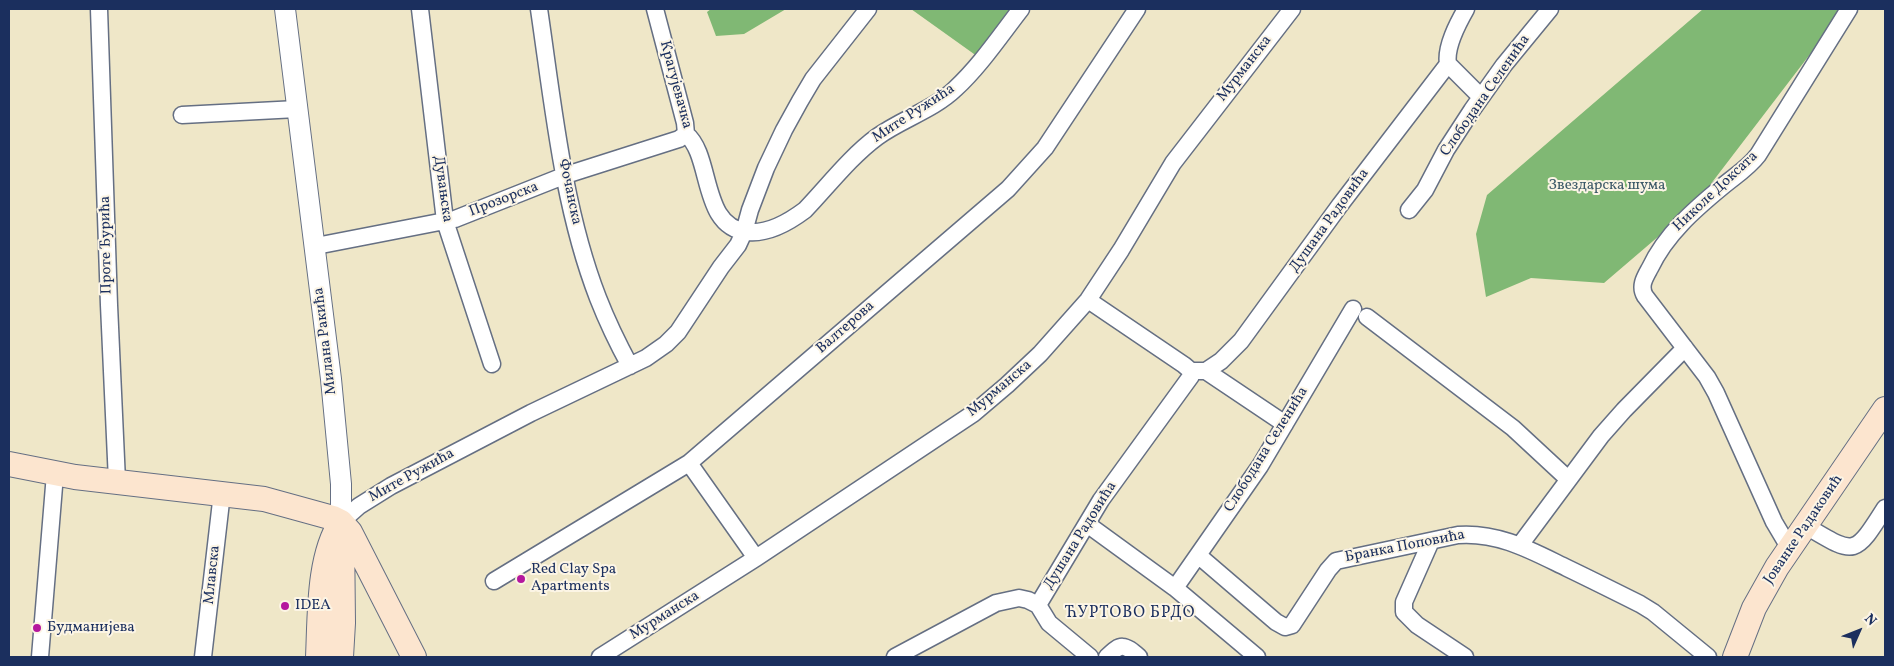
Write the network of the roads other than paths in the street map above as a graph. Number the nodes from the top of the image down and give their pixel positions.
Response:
1 (99, 9) edge
2 (285, 9) edge
3 (420, 9) edge
4 (539, 9) edge
5 (655, 9) edge
6 (868, 9) edge
7 (1021, 9) edge
8 (1137, 9) edge
9 (1292, 9) edge
10 (1466, 9) edge
11 (1550, 9) edge
12 (1849, 9) edge
13 (1448, 64) junction
14 (1481, 98) junction
15 (297, 109) junction
16 (182, 115) dead end
17 (686, 134) junction
18 (566, 175) junction
19 (1408, 210) dead end
20 (445, 221) junction
21 (744, 232) junction
22 (316, 246) junction
23 (1088, 300) junction
24 (1353, 308) dead end
25 (1367, 317) dead end
26 (1685, 348) junction
27 (492, 364) dead end
28 (630, 366) junction
29 (1199, 371) junction
30 (1885, 409) edge
31 (1285, 424) junction
32 (689, 463) junction
33 (9, 464) edge
34 (55, 474) junction
35 (1568, 479) junction
36 (117, 481) junction
37 (222, 493) junction
38 (1885, 508) edge
39 (342, 522) junction
40 (1087, 524) junction
41 (1806, 526) junction
42 (1431, 541) junction
43 (1520, 545) junction
44 (1790, 549) junction
45 (1199, 556) junction
46 (756, 558) junction
47 (494, 581) dead end
48 (1175, 588) junction
49 (1038, 605) junction
50 (40, 657) edge
51 (202, 657) edge
52 (318, 657) edge
53 (341, 657) edge
54 (414, 657) edge
55 (600, 657) edge
56 (895, 657) edge
57 (1090, 657) edge
58 (1107, 657) edge
59 (1139, 657) edge
60 (1257, 657) edge
61 (1465, 657) edge
62 (1708, 657) edge
63 (1735, 657) edge

1 - 36 street, Проте Ђурића
2 - 15 street, Милана Ракића
3 - 20 street, Дувањска
4 - 18 street, Фочанска
5 - 17 street, Крагујевачка
6 - 21 street, Мите Ружића
7 - 21 street, Мите Ружића
8 - 32 street, Валтерова
9 - 23 street, Мурманска
10 - 13 street
11 - 14 street, Слободана Селенића
12 - 26 street, Николе Доксата
13 - 14 street
13 - 29 street, Душана Радовића
14 - 19 street, Слободана Селенића
15 - 16 street
15 - 22 street, Милана Ракића
17 - 18 street, Прозорска
17 - 21 street, Крагујевачка
18 - 20 street, Прозорска
18 - 28 street, Фочанска
20 - 22 street, Прозорска
20 - 27 street, Дувањска
21 - 28 street, Мите Ружића
22 - 39 street, Милана Ракића
23 - 29 street
23 - 46 street, Мурманска
24 - 31 street, Слободана Селенића
25 - 35 street
26 - 35 street
26 - 44 street, Николе Доксата
28 - 39 street, Мите Ружића
29 - 31 street
29 - 40 street, Душана Радовића
30 - 41 main road, Јованке Радаковић
31 - 45 street, Слободана Селенића
32 - 46 street
32 - 47 street, Валтерова
33 - 34 main road
34 - 36 main road
34 - 50 street
35 - 43 street
36 - 37 main road
37 - 39 main road
37 - 51 street, Млавска
38 - 41 street
39 - 52 main road
39 - 53 main road
39 - 54 main road, Милана Ракића
40 - 48 street
40 - 49 street, Душана Радовића
41 - 44 main road, Јованке Радаковић
42 - 43 street, Бранка Поповића
42 - 45 street, Бранка Поповића
42 - 61 street
43 - 62 street, Бранка Поповића
44 - 63 main road, Јованке Радаковић
45 - 48 street, Слободана Селенића
46 - 55 street, Мурманска
48 - 60 street
49 - 56 street
49 - 57 street, Душана Радовића
58 - 59 street

